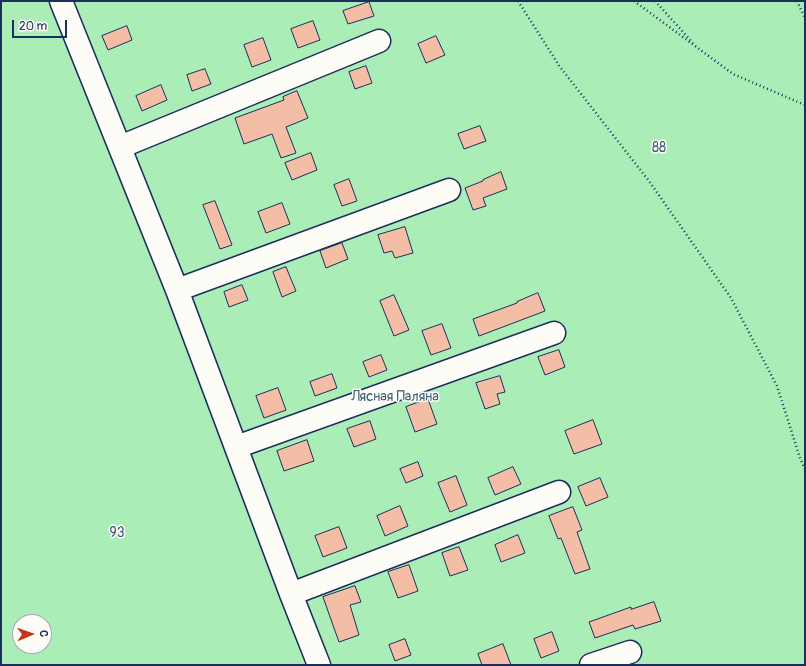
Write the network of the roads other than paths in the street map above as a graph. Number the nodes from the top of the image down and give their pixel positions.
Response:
1 (61, 1) edge
2 (379, 41) dead end
3 (120, 147) junction
4 (449, 190) dead end
5 (177, 290) junction
6 (554, 333) dead end
7 (236, 447) junction
8 (559, 492) dead end
9 (291, 594) junction
10 (630, 652) dead end
11 (319, 665) edge
12 (591, 665) edge

1 - 3 street
2 - 3 street
3 - 5 street
4 - 5 street
5 - 7 street
6 - 7 street
7 - 9 street
8 - 9 street
9 - 11 street
10 - 12 street

